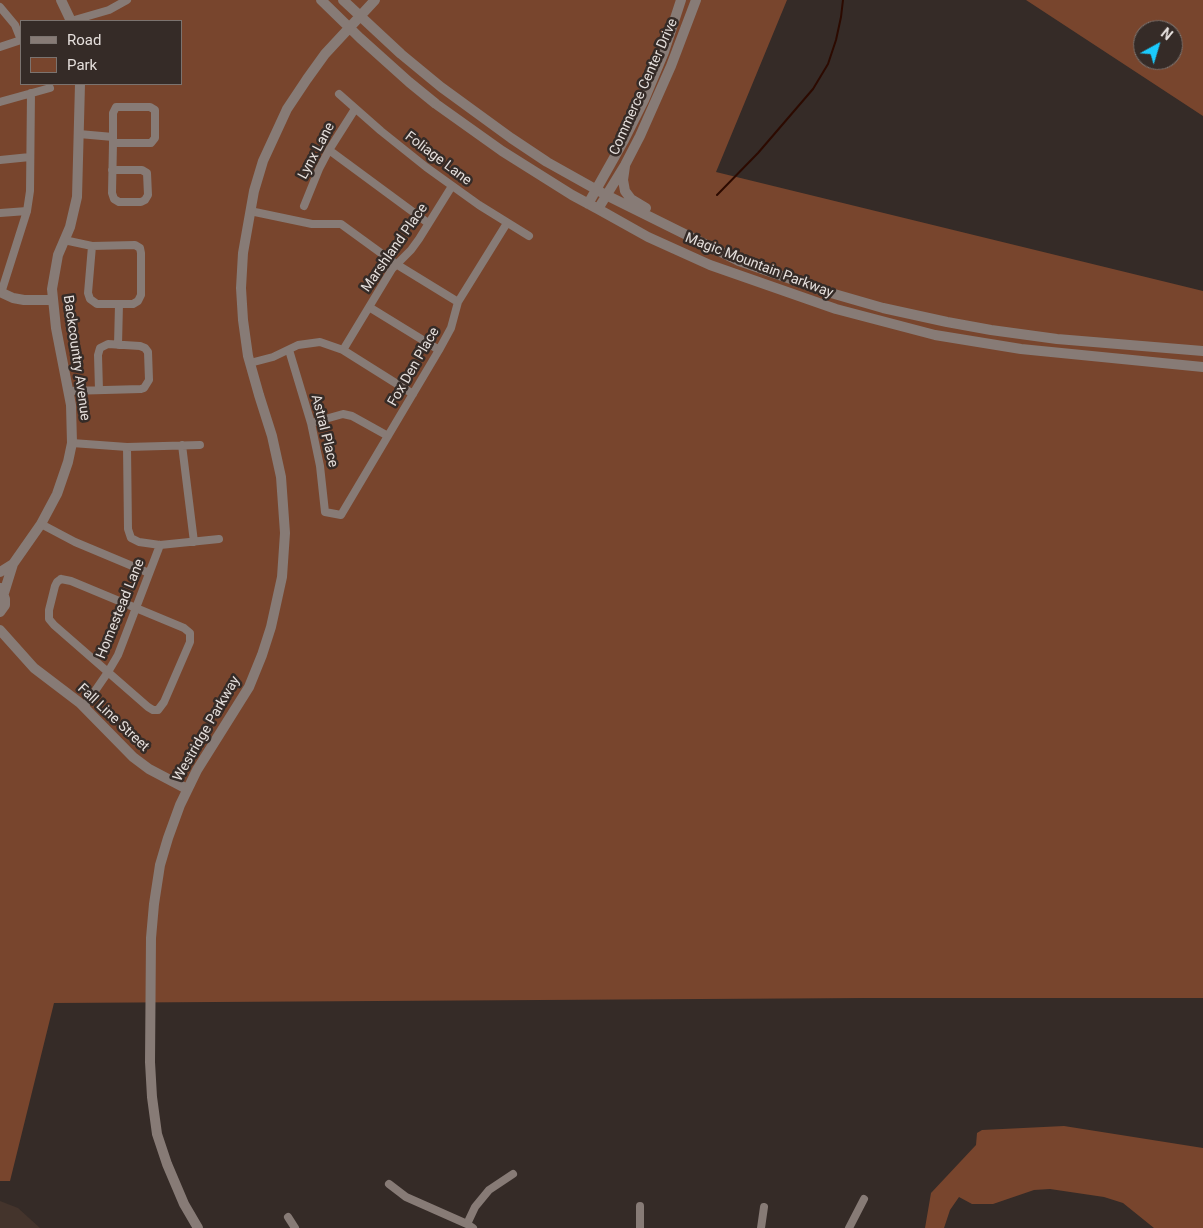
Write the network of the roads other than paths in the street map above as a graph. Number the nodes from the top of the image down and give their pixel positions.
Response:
1 (61, 0) edge
2 (127, 0) edge
3 (321, 0) edge
4 (344, 0) edge
5 (376, 0) edge
6 (681, 0) edge
7 (696, 0) edge
8 (0, 7) edge
9 (360, 16) junction
10 (71, 20) edge
11 (74, 20) edge
12 (349, 28) junction
13 (20, 38) edge
14 (20, 40) edge
15 (0, 47) edge
16 (80, 85) edge
17 (50, 88) dead end
18 (31, 94) junction
19 (339, 94) dead end
20 (0, 102) edge
21 (355, 109) junction
22 (79, 134) junction
23 (113, 140) junction
24 (329, 150) junction
25 (30, 157) junction
26 (0, 160) edge
27 (625, 165) junction
28 (112, 170) junction
29 (452, 186) junction
30 (596, 190) junction
31 (606, 196) junction
32 (588, 204) junction
33 (304, 206) dead end
34 (598, 209) junction
35 (250, 210) junction
36 (27, 211) junction
37 (0, 214) edge
38 (428, 223) junction
39 (507, 223) junction
40 (664, 225) junction
41 (529, 236) dead end
42 (64, 240) junction
43 (92, 246) junction
44 (396, 264) junction
45 (0, 292) edge
46 (52, 300) junction
47 (458, 302) junction
48 (120, 304) junction
49 (369, 307) junction
50 (118, 345) junction
51 (288, 350) junction
52 (343, 350) junction
53 (439, 350) junction
54 (1203, 351) edge
55 (250, 363) junction
56 (1203, 367) edge
57 (99, 390) junction
58 (69, 391) junction
59 (413, 394) junction
60 (311, 423) junction
61 (388, 436) junction
62 (72, 443) junction
63 (182, 445) junction
64 (200, 445) dead end
65 (127, 447) junction
66 (333, 513) joint
67 (41, 524) junction
68 (218, 539) dead end
69 (194, 542) junction
70 (160, 545) junction
71 (13, 564) junction
72 (0, 572) edge
73 (149, 573) junction
74 (2, 590) edge
75 (136, 608) junction
76 (1, 611) edge
77 (3, 633) edge
78 (108, 672) junction
79 (84, 707) junction
80 (187, 789) junction
81 (514, 1174) dead end
82 (389, 1184) dead end
83 (864, 1199) dead end
84 (640, 1206) dead end
85 (764, 1207) dead end
86 (288, 1216) dead end
87 (470, 1226) edge
88 (198, 1228) edge
89 (295, 1228) edge
90 (640, 1228) edge
91 (762, 1228) edge
92 (849, 1228) edge

1 - 10 street
2 - 11 street
3 - 12 street, Magic Mountain Parkway
4 - 9 street, Magic Mountain Parkway
5 - 9 street, Westridge Parkway
6 - 30 street, Commerce Center Drive
7 - 27 street, Commerce Center Drive
8 - 13 street
9 - 12 street, Westridge Parkway
9 - 30 street, Magic Mountain Parkway
12 - 32 street, Magic Mountain Parkway
12 - 35 street, Westridge Parkway
14 - 15 street
16 - 22 street, Backcountry Avenue
17 - 18 street
18 - 20 street
18 - 25 street
19 - 21 street, Foliage Lane
21 - 24 street, Lynx Lane
21 - 29 street, Foliage Lane
22 - 23 street
22 - 42 street, Backcountry Avenue
23 - 23 street
23 - 28 street
24 - 33 street, Lynx Lane
24 - 38 street
25 - 26 street
25 - 36 street
27 - 31 street, Commerce Center Drive
27 - 40 street
28 - 28 street
29 - 38 street, Marshland Place
29 - 39 street, Foliage Lane
30 - 31 street, Magic Mountain Parkway
30 - 32 street, Commerce Center Drive
31 - 34 street, Commerce Center Drive
31 - 40 street, Magic Mountain Parkway
32 - 34 street, Magic Mountain Parkway
34 - 56 street, Magic Mountain Parkway
35 - 44 street
35 - 55 street, Westridge Parkway
36 - 37 street
36 - 45 street
38 - 44 street, Marshland Place
39 - 41 street, Foliage Lane
39 - 47 street, Fox Den Place
40 - 54 street, Magic Mountain Parkway
42 - 43 street
42 - 46 street, Backcountry Avenue
43 - 48 street
43 - 48 street
44 - 47 street
44 - 49 street, Marshland Place
45 - 46 street
46 - 58 street, Backcountry Avenue
47 - 53 street, Fox Den Place
48 - 50 street
49 - 52 street, Marshland Place
49 - 53 street
50 - 57 street
50 - 57 street
51 - 52 street
51 - 55 street
51 - 60 street, Astral Place
52 - 59 street
53 - 59 street, Fox Den Place
55 - 80 street, Westridge Parkway
57 - 58 street
58 - 62 street, Backcountry Avenue
59 - 61 street, Fox Den Place
60 - 61 street
60 - 66 street, Astral Place
61 - 66 street, Fox Den Place
62 - 65 street
62 - 67 street, Backcountry Avenue
63 - 64 street
63 - 65 street
63 - 69 street
65 - 70 street
67 - 71 street, Backcountry Avenue
67 - 73 street
68 - 69 street
69 - 70 street
70 - 73 street, Homestead Lane
71 - 72 street
71 - 74 street
73 - 75 street, Homestead Lane
74 - 76 street
75 - 78 street, Homestead Lane
75 - 78 street
75 - 78 street
76 - 77 street
77 - 79 street, Fall Line Street
78 - 79 street, Homestead Lane
79 - 80 street, Fall Line Street
80 - 88 street, Westridge Parkway
81 - 87 street
82 - 87 street
83 - 92 street
84 - 90 street
85 - 91 street
86 - 89 street

